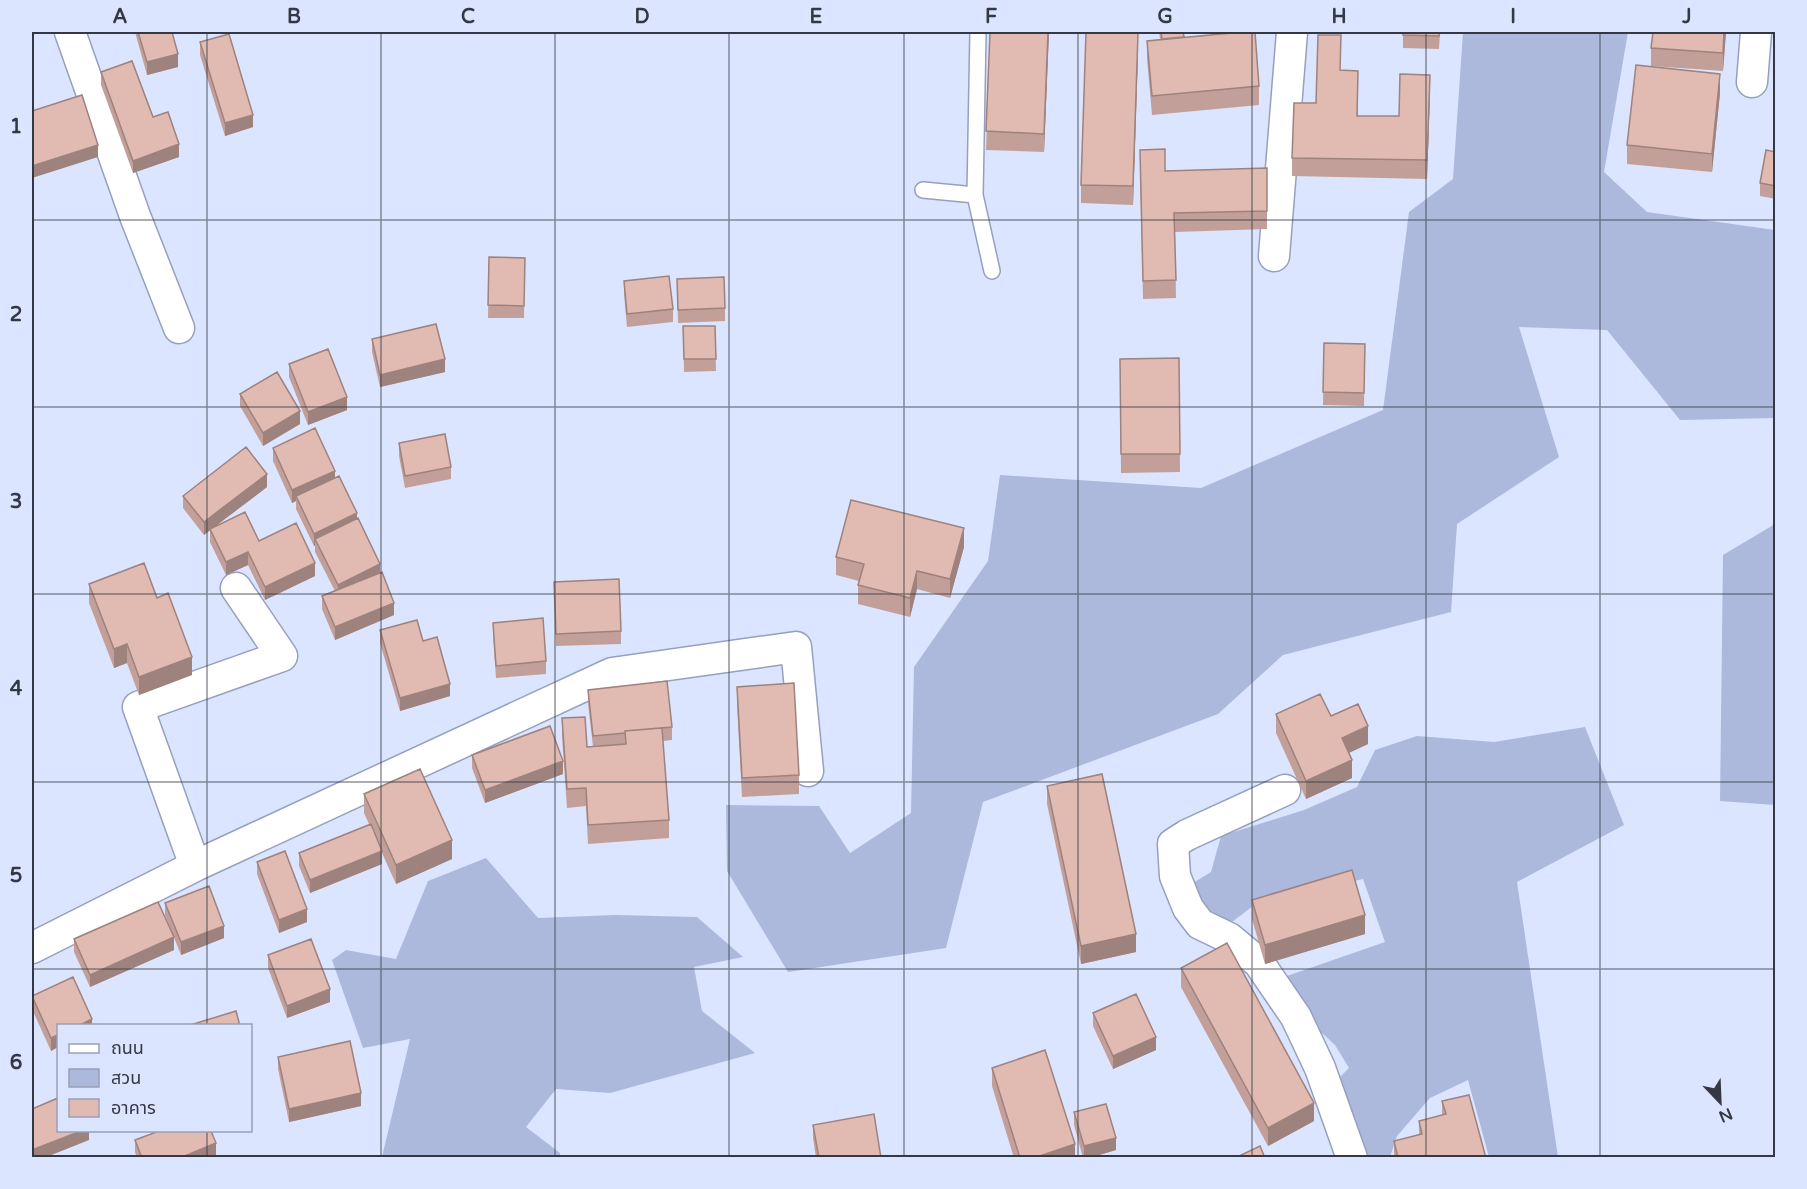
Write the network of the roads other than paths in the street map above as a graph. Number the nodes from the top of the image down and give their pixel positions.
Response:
1 (70, 32) edge
2 (978, 32) edge
3 (1292, 32) edge
4 (1756, 32) edge
5 (1752, 82) dead end
6 (923, 190) dead end
7 (975, 195) junction
8 (1274, 256) dead end
9 (992, 271) dead end
10 (179, 328) dead end
11 (236, 588) dead end
12 (808, 771) dead end
13 (1285, 790) dead end
14 (195, 866) junction
15 (32, 948) edge
16 (1352, 1158) edge

1 - 10 street
2 - 7 lane
3 - 8 street
4 - 5 street
6 - 7 lane
7 - 9 lane
11 - 14 street
12 - 14 street
13 - 16 street
14 - 15 street

